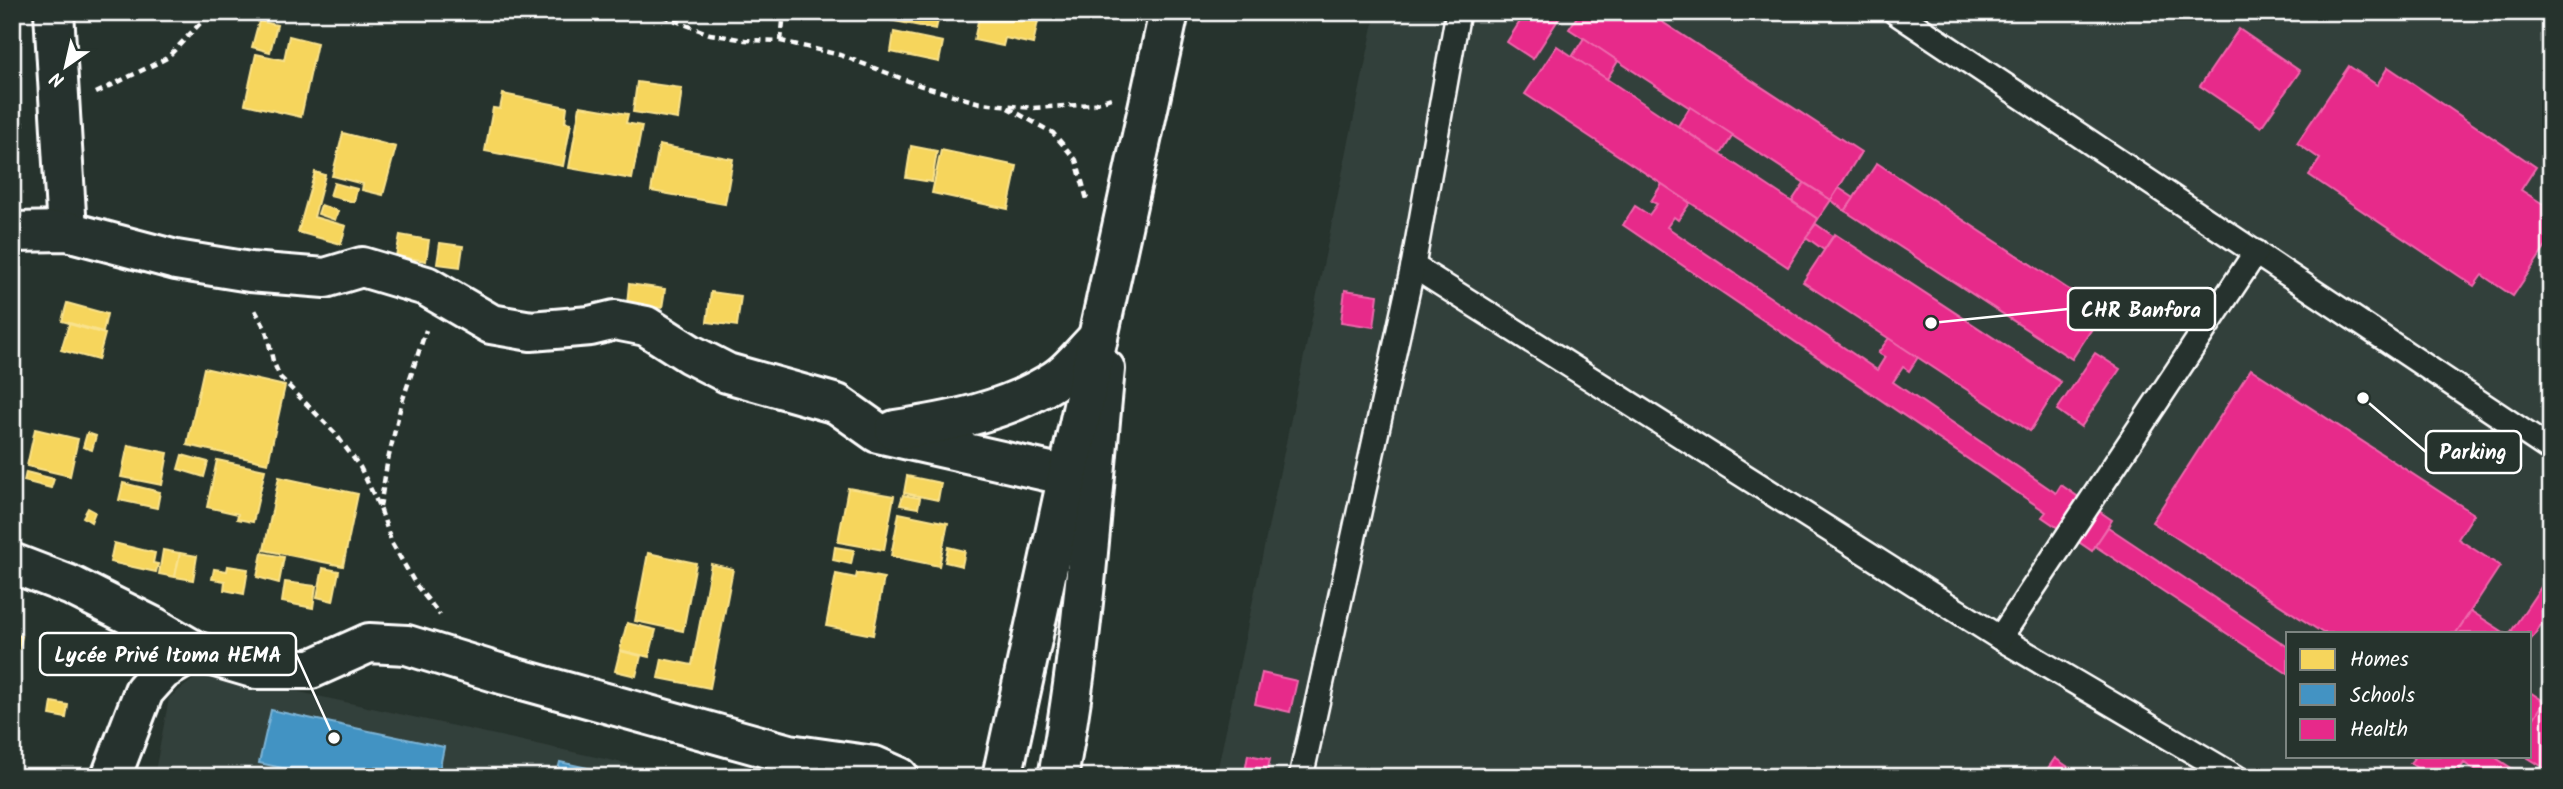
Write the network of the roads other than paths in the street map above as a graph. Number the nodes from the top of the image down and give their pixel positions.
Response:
1 (54, 12) edge
2 (1169, 12) edge
3 (1458, 12) edge
4 (1895, 12) edge
5 (67, 231) junction
6 (12, 232) edge
7 (2256, 252) junction
8 (1413, 266) junction
9 (1108, 292) junction
10 (1098, 338) junction
11 (878, 433) junction
12 (2551, 450) edge
13 (1068, 476) junction
14 (12, 563) edge
15 (2000, 638) junction
16 (195, 651) junction
17 (111, 777) edge
18 (899, 777) edge
19 (1002, 777) edge
20 (1058, 777) edge
21 (1301, 777) edge
22 (2236, 777) edge

1 - 5 street
2 - 9 street
3 - 8 lane
4 - 7 lane
5 - 6 street
5 - 11 street
7 - 12 lane
7 - 15 lane
8 - 15 lane
8 - 21 lane
9 - 10 street
9 - 20 street
10 - 11 street
10 - 13 street
11 - 13 street
13 - 19 street
14 - 16 street
15 - 22 lane
16 - 17 street
16 - 18 street

